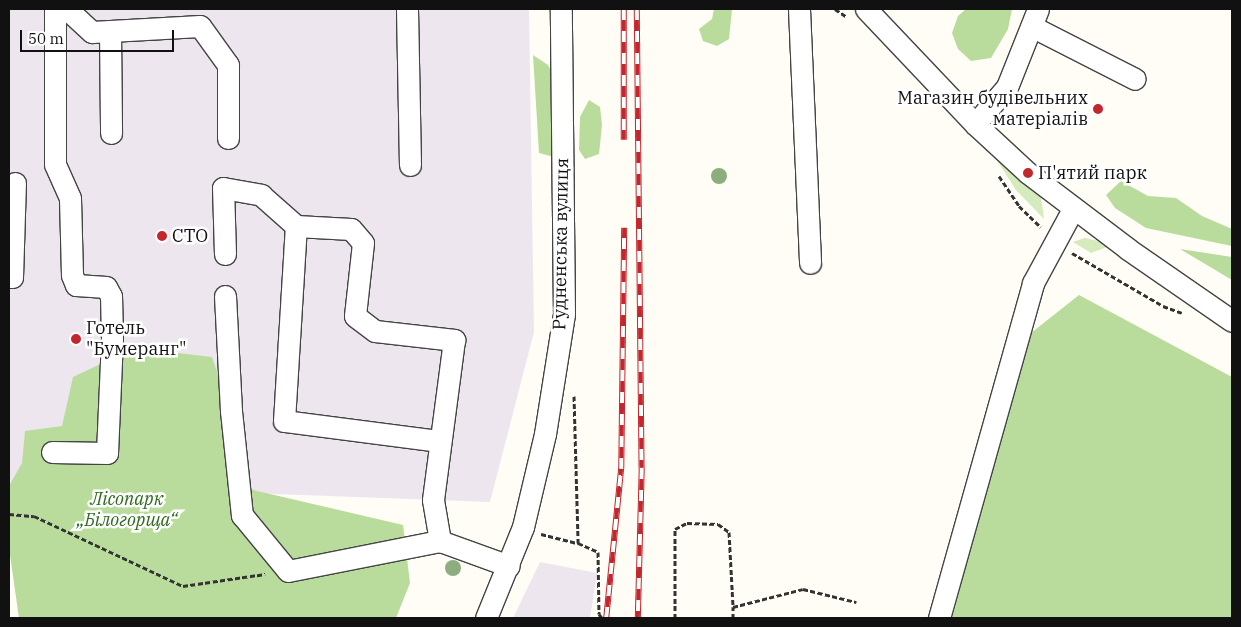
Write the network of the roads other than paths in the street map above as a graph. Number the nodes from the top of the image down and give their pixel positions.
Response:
1 (55, 9) edge
2 (67, 9) edge
3 (407, 9) edge
4 (561, 9) edge
5 (799, 9) edge
6 (866, 9) edge
7 (1036, 18) edge
8 (110, 31) junction
9 (1135, 79) dead end
10 (975, 124) junction
11 (111, 133) dead end
12 (228, 138) dead end
13 (410, 165) dead end
14 (15, 183) dead end
15 (1073, 209) junction
16 (296, 226) junction
17 (225, 254) dead end
18 (810, 263) dead end
19 (9, 277) edge
20 (225, 296) dead end
21 (1232, 321) edge
22 (439, 441) junction
23 (52, 452) dead end
24 (440, 541) junction
25 (510, 566) junction
26 (486, 618) edge
27 (940, 618) edge

1 - 23 street
2 - 8 street
3 - 13 street
4 - 25 street, Рудненська вулиця
5 - 18 street
6 - 10 street
7 - 9 street
7 - 10 street
8 - 11 street
8 - 12 street
10 - 15 street
14 - 19 street
15 - 21 street
15 - 27 street
16 - 17 street
16 - 22 street
16 - 22 street
20 - 24 street
22 - 24 street
24 - 25 street
25 - 26 street, Рудненська вулиця

